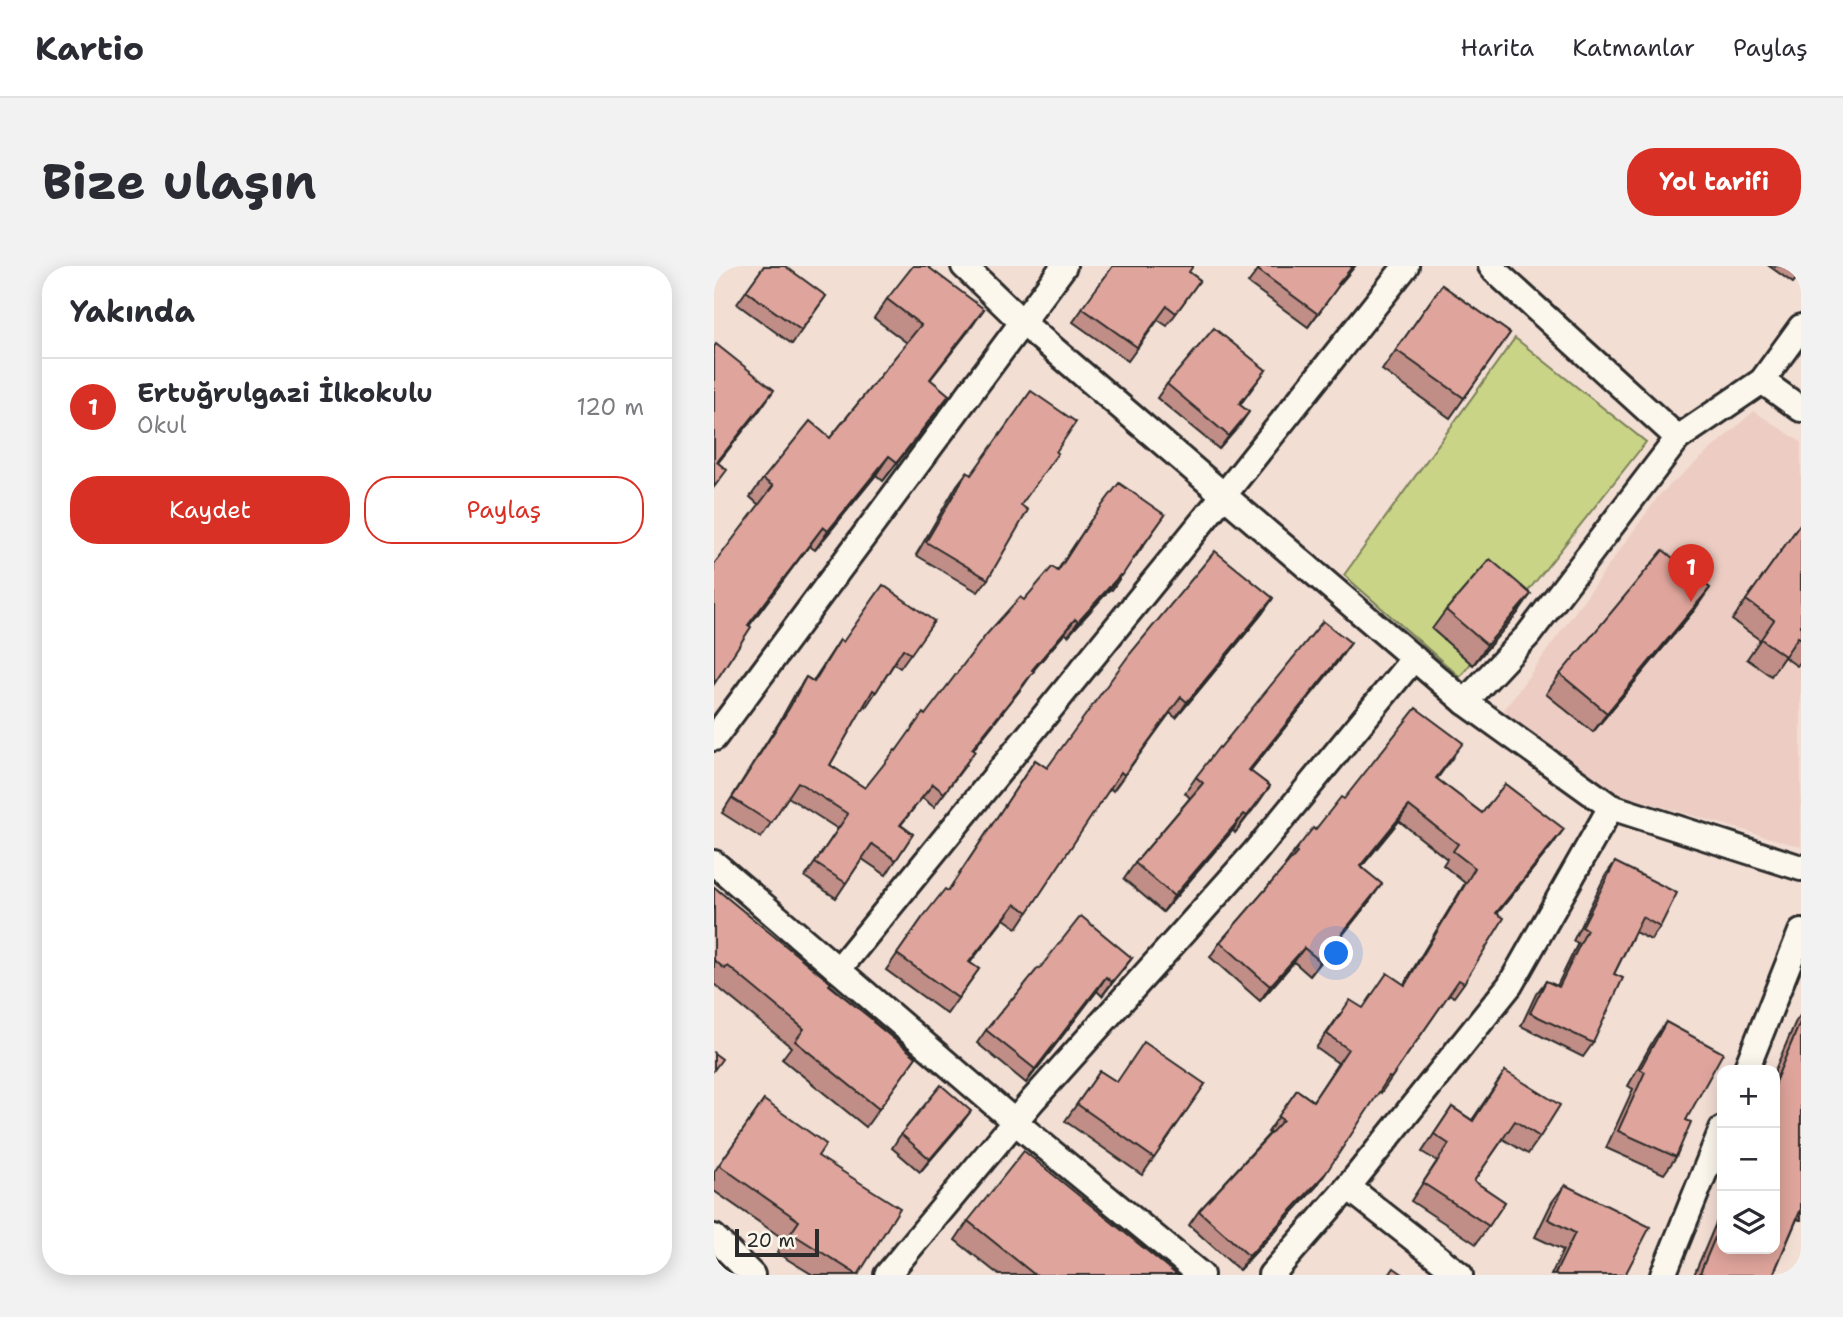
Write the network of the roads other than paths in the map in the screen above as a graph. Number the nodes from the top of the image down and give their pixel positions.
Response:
1 (964, 266) edge
2 (1063, 266) edge
3 (1406, 266) edge
4 (1491, 266) edge
5 (1023, 323) junction
6 (1801, 327) edge
7 (1762, 381) junction
8 (1801, 408) edge
9 (1678, 438) junction
10 (1224, 495) junction
11 (1414, 658) junction
12 (1465, 702) junction
13 (714, 738) edge
14 (1611, 807) junction
15 (714, 863) edge
16 (1801, 868) edge
17 (1801, 932) edge
18 (838, 970) junction
19 (1748, 1065) edge
20 (1015, 1122) junction
21 (1717, 1141) edge
22 (1348, 1187) junction
23 (714, 1237) edge
24 (752, 1275) edge
25 (887, 1275) edge
26 (1201, 1275) edge
27 (1271, 1275) edge
28 (1460, 1275) edge
29 (1663, 1275) edge

1 - 5 street
2 - 5 street
3 - 10 street
4 - 9 street
5 - 10 street
5 - 13 street
6 - 7 street
7 - 8 street
7 - 9 street
9 - 12 street
10 - 11 street
10 - 18 street
11 - 12 street
11 - 20 street
12 - 14 street
14 - 16 street
14 - 22 street
15 - 18 street
17 - 19 street
18 - 20 street
20 - 25 street
20 - 26 street
21 - 29 street
22 - 27 street
22 - 28 street
23 - 24 street

